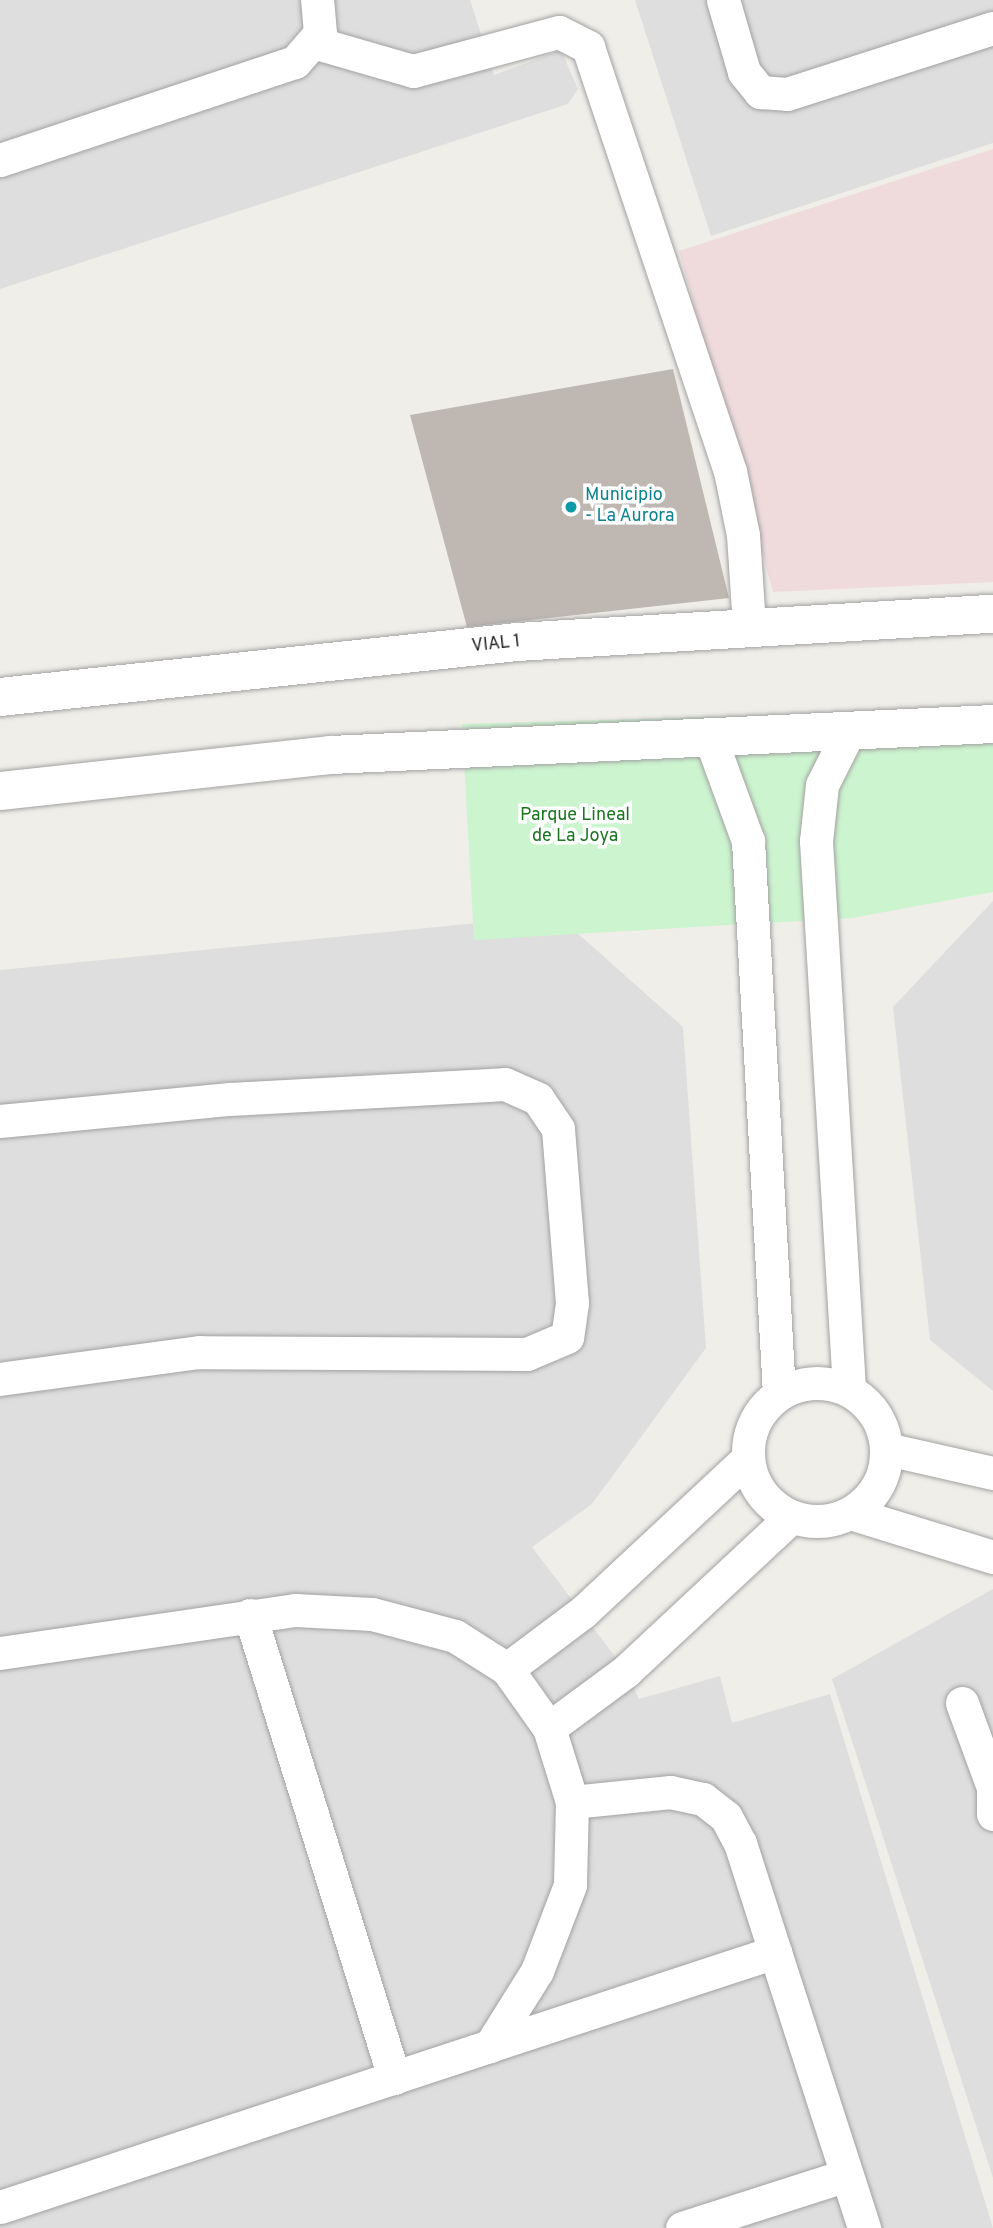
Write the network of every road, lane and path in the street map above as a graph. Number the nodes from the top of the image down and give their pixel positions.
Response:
1 (317, 0) edge
2 (723, 0) edge
3 (993, 28) edge
4 (316, 43) junction
5 (0, 160) edge
6 (993, 614) edge
7 (749, 626) junction
8 (0, 697) edge
9 (993, 724) edge
10 (847, 735) junction
11 (711, 740) junction
12 (0, 791) edge
13 (0, 1121) edge
14 (0, 1379) edge
15 (849, 1389) junction
16 (779, 1394) junction
17 (887, 1449) junction
18 (747, 1460) junction
19 (993, 1473) edge
20 (850, 1513) junction
21 (791, 1517) junction
22 (993, 1558) edge
23 (250, 1615) junction
24 (0, 1653) edge
25 (508, 1669) junction
26 (962, 1703) dead end
27 (549, 1728) junction
28 (993, 1794) edge
29 (572, 1802) junction
30 (775, 1952) junction
31 (490, 2046) junction
32 (394, 2078) junction
33 (847, 2175) junction
34 (0, 2207) edge
35 (682, 2228) edge
36 (864, 2228) edge

1 - 4 street
2 - 3 street
4 - 5 street
4 - 7 street
6 - 7 street, VIAL 1
7 - 8 street, VIAL 1
9 - 10 street
10 - 11 street
10 - 15 street
11 - 12 street
11 - 16 street
13 - 14 street
15 - 16 street
15 - 17 street
16 - 18 street
17 - 19 street
17 - 20 street
18 - 21 street
18 - 25 street
20 - 21 street
20 - 22 street
21 - 27 street
23 - 24 street
23 - 25 street
23 - 32 street
25 - 27 street
26 - 28 street
27 - 29 street
29 - 30 street
29 - 31 street
30 - 31 street
30 - 33 street
31 - 32 street
32 - 34 street
33 - 35 street
33 - 36 street

